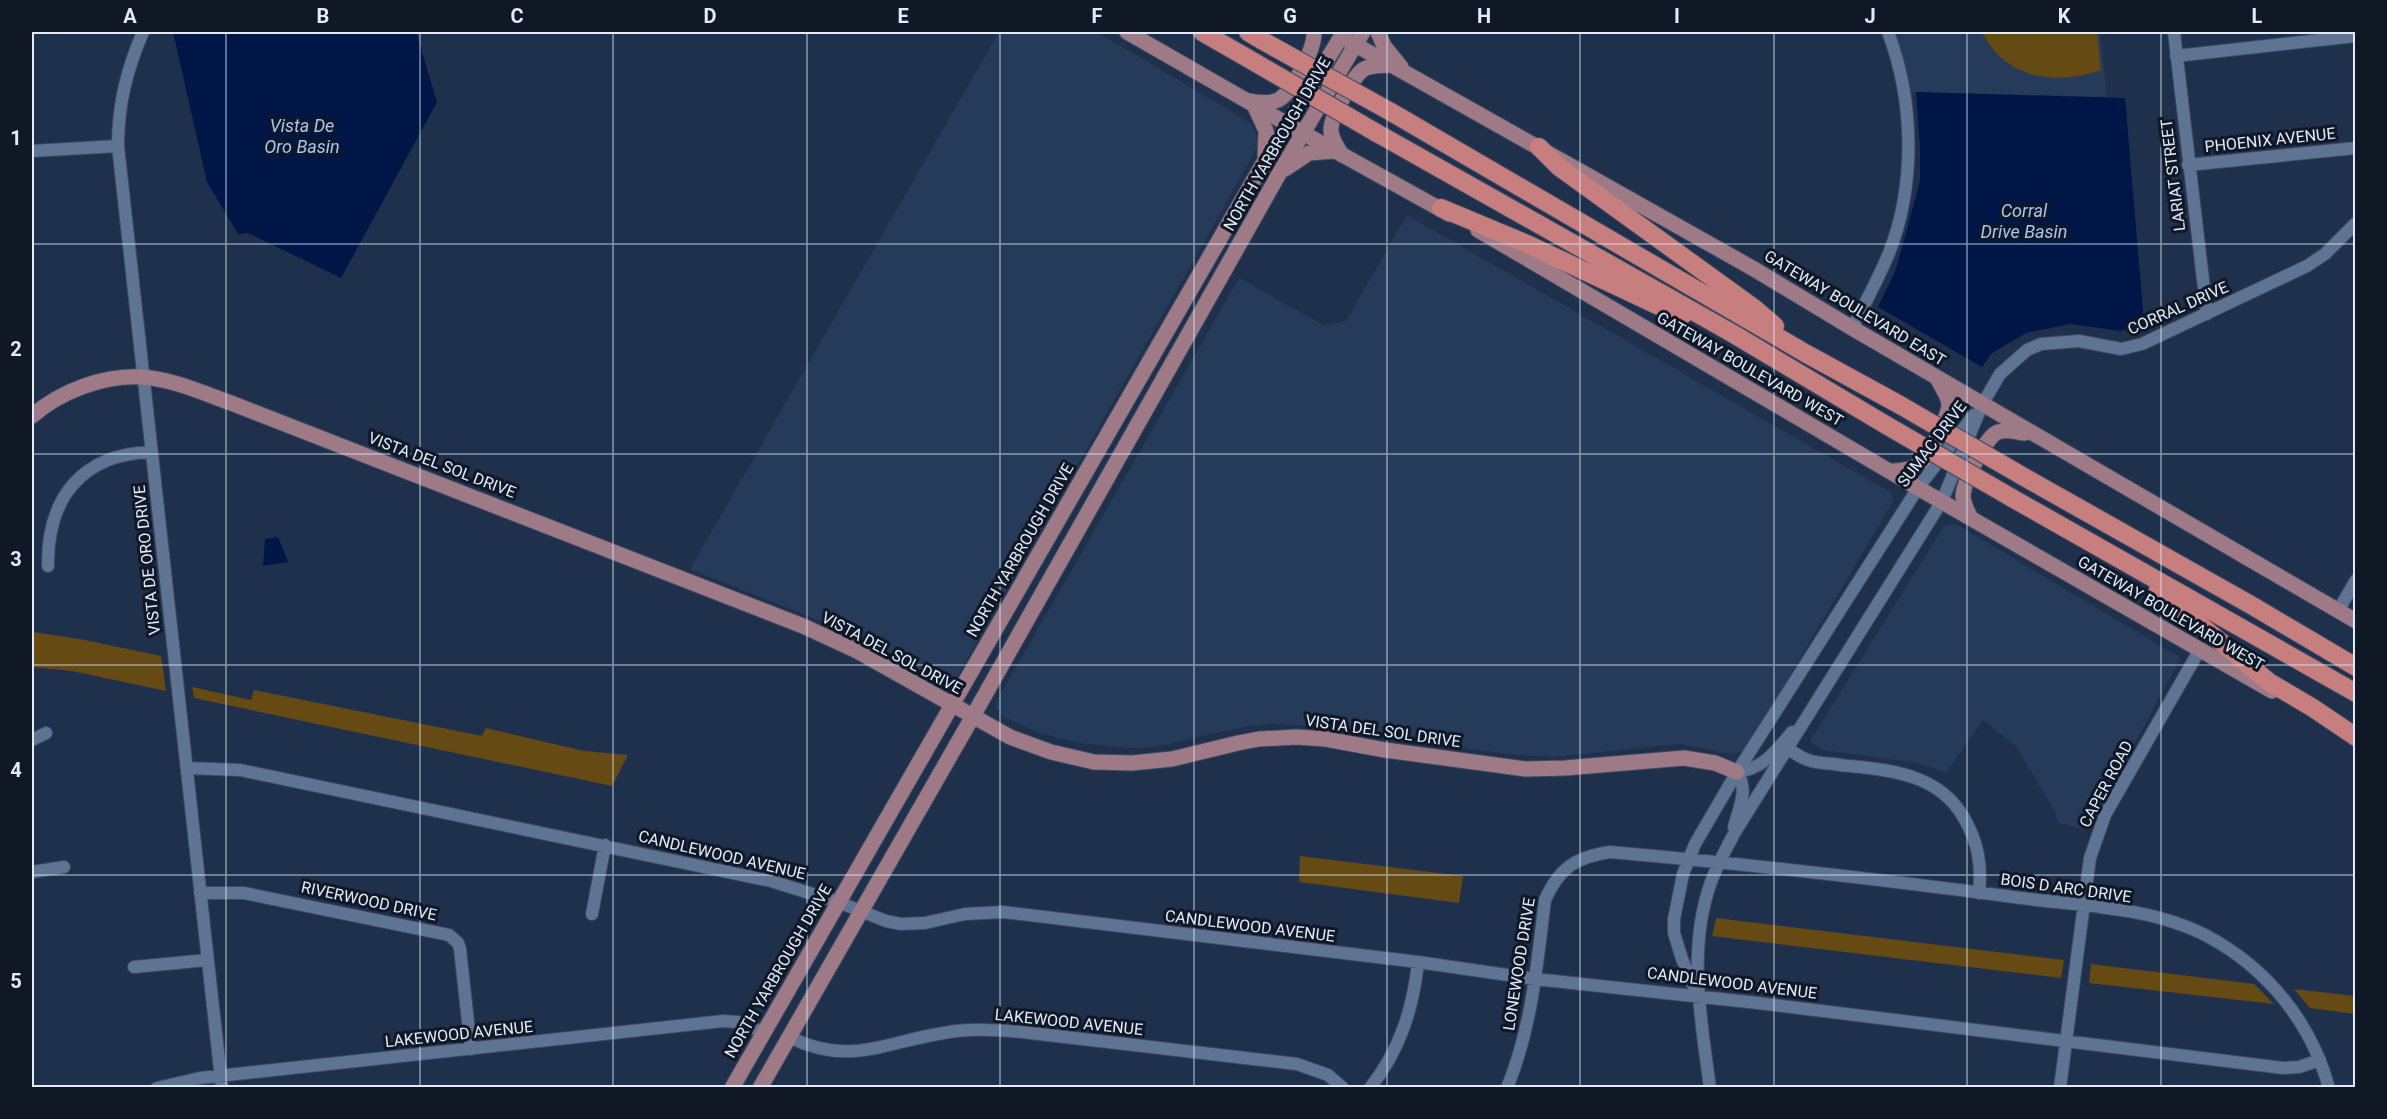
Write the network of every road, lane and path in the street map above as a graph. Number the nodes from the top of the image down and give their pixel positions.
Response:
1 (143, 32) edge
2 (1127, 32) edge
3 (1202, 32) edge
4 (1314, 32) edge
5 (1378, 32) edge
6 (1888, 32) edge
7 (2174, 32) edge
8 (1339, 33) edge
9 (1256, 36) edge
10 (2355, 36) edge
11 (1359, 38) edge
12 (2176, 56) junction
13 (1398, 68) junction
14 (1250, 103) junction
15 (1287, 124) junction
16 (1303, 133) junction
17 (118, 146) junction
18 (1539, 147) junction
19 (2355, 148) edge
20 (32, 151) edge
21 (1339, 153) junction
22 (1264, 162) junction
23 (2188, 165) junction
24 (1280, 172) junction
25 (1441, 208) junction
26 (2355, 223) edge
27 (2207, 314) junction
28 (1852, 328) junction
29 (1730, 332) junction
30 (1805, 353) junction
31 (143, 377) junction
32 (1937, 378) junction
33 (1134, 388) junction
34 (1153, 398) junction
35 (1983, 403) junction
36 (32, 416) edge
37 (2034, 435) junction
38 (151, 452) junction
39 (1889, 471) junction
40 (1918, 488) junction
41 (1942, 501) junction
42 (1971, 518) junction
43 (2117, 556) junction
44 (48, 566) dead end
45 (2355, 580) edge
46 (2251, 605) junction
47 (2338, 611) junction
48 (2355, 621) edge
49 (2199, 651) junction
50 (2355, 653) edge
51 (2355, 668) edge
52 (2355, 693) edge
53 (1818, 702) junction
54 (952, 705) junction
55 (973, 716) junction
56 (46, 733) dead end
57 (2355, 737) edge
58 (32, 740) edge
59 (1788, 749) junction
60 (187, 768) junction
61 (1737, 772) junction
62 (605, 845) junction
63 (1728, 846) junction
64 (1689, 860) junction
65 (1719, 863) junction
66 (64, 867) dead end
67 (32, 872) edge
68 (200, 893) junction
69 (1979, 893) junction
70 (838, 902) junction
71 (2083, 906) junction
72 (862, 911) junction
73 (592, 914) dead end
74 (207, 960) junction
75 (1418, 962) junction
76 (134, 967) dead end
77 (1534, 979) junction
78 (1698, 996) junction
79 (763, 1032) junction
80 (789, 1037) junction
81 (2065, 1040) junction
82 (471, 1049) junction
83 (2320, 1059) junction
84 (222, 1082) edge
85 (157, 1088) edge
86 (732, 1088) edge
87 (760, 1088) edge
88 (1343, 1088) edge
89 (1370, 1088) edge
90 (1507, 1088) edge
91 (1710, 1088) edge
92 (2060, 1088) edge
93 (2329, 1088) edge

1 - 17 street, VISTA DE ORO DRIVE
2 - 14 main road, GATEWAY BOULEVARD WEST
3 - 29 highway, bridge
4 - 14 main road
5 - 13 main road
6 - 28 street
7 - 12 street, LARIAT STREET
8 - 11 main road, GATEWAY BOULEVARD EAST
8 - 15 main road, NORTH YARBROUGH DRIVE
9 - 30 highway, bridge
10 - 12 street
11 - 13 main road, GATEWAY BOULEVARD EAST
11 - 16 main road, NORTH YARBROUGH DRIVE
12 - 23 street, LARIAT STREET
13 - 18 main road, GATEWAY BOULEVARD EAST
13 - 21 main road
14 - 15 main road, GATEWAY BOULEVARD WEST
14 - 22 main road
15 - 16 main road, GATEWAY BOULEVARD WEST
15 - 22 main road, NORTH YARBROUGH DRIVE
16 - 21 main road, GATEWAY BOULEVARD WEST
16 - 24 main road, NORTH YARBROUGH DRIVE
17 - 20 street
17 - 31 street, VISTA DE ORO DRIVE
18 - 28 main road, GATEWAY BOULEVARD EAST
18 - 30 highway
19 - 23 street, PHOENIX AVENUE
21 - 24 main road
21 - 25 main road, GATEWAY BOULEVARD WEST
22 - 33 main road, NORTH YARBROUGH DRIVE
23 - 27 street, LARIAT STREET
24 - 34 main road, NORTH YARBROUGH DRIVE
25 - 29 highway
25 - 39 main road, GATEWAY BOULEVARD WEST
26 - 27 street, CORRAL DRIVE
27 - 35 street, CORRAL DRIVE
28 - 32 main road, GATEWAY BOULEVARD EAST
29 - 43 highway, bridge
30 - 46 highway, bridge
31 - 36 main road, VISTA DEL SOL DRIVE
31 - 38 street, VISTA DE ORO DRIVE
31 - 54 main road, VISTA DEL SOL DRIVE
32 - 35 main road, GATEWAY BOULEVARD EAST
32 - 39 main road
33 - 34 main road
33 - 54 main road, NORTH YARBROUGH DRIVE
34 - 55 main road, NORTH YARBROUGH DRIVE
35 - 37 main road, GATEWAY BOULEVARD EAST
35 - 40 street, SUMAC DRIVE
35 - 41 street, SUMAC DRIVE
37 - 42 main road
37 - 47 main road, GATEWAY BOULEVARD EAST
38 - 44 street
38 - 60 street, VISTA DE ORO DRIVE
39 - 40 main road, GATEWAY BOULEVARD WEST
40 - 41 main road, GATEWAY BOULEVARD WEST
40 - 61 street, SUMAC DRIVE
41 - 42 main road, GATEWAY BOULEVARD WEST
41 - 53 street, SUMAC DRIVE
42 - 49 main road, GATEWAY BOULEVARD WEST
43 - 52 highway
43 - 57 highway
45 - 47 street
46 - 50 highway
46 - 51 highway
47 - 48 main road, GATEWAY BOULEVARD EAST
49 - 57 main road, GATEWAY BOULEVARD WEST
49 - 71 street, CAPER ROAD
53 - 59 street, SUMAC DRIVE
53 - 61 street
54 - 55 main road, VISTA DEL SOL DRIVE
54 - 70 main road, NORTH YARBROUGH DRIVE
55 - 61 main road, VISTA DEL SOL DRIVE
55 - 72 main road, NORTH YARBROUGH DRIVE
56 - 58 street
59 - 63 street, SUMAC DRIVE
59 - 69 street
60 - 62 street, CANDLEWOOD AVENUE
60 - 68 street, VISTA DE ORO DRIVE
61 - 63 street
61 - 64 street, SUMAC DRIVE
62 - 70 street, CANDLEWOOD AVENUE
62 - 73 street
63 - 65 street, SUMAC DRIVE
64 - 65 street, LONEWOOD DRIVE
64 - 77 street, LONEWOOD DRIVE
64 - 78 street, SUMAC DRIVE
65 - 69 street, BOIS D ARC DRIVE
65 - 78 street, SUMAC DRIVE
66 - 67 street
68 - 74 street, VISTA DE ORO DRIVE
68 - 82 street, RIVERWOOD DRIVE
69 - 71 street, BOIS D ARC DRIVE
70 - 72 street, CANDLEWOOD AVENUE
70 - 79 main road, NORTH YARBROUGH DRIVE
71 - 81 street, CAPER ROAD
71 - 83 street, BOIS D ARC DRIVE
72 - 75 street, CANDLEWOOD AVENUE
72 - 80 main road, NORTH YARBROUGH DRIVE
74 - 76 street
74 - 84 street, VISTA DE ORO DRIVE
75 - 77 street, CANDLEWOOD AVENUE
75 - 89 street
77 - 78 street, CANDLEWOOD AVENUE
77 - 90 street, LONEWOOD DRIVE
78 - 81 street, CANDLEWOOD AVENUE
78 - 91 street, SUMAC DRIVE
79 - 82 street, LAKEWOOD AVENUE
79 - 86 main road, NORTH YARBROUGH DRIVE
80 - 87 main road, NORTH YARBROUGH DRIVE
80 - 88 street, LAKEWOOD AVENUE
81 - 83 street, CANDLEWOOD AVENUE
81 - 92 street, CAPER ROAD
82 - 84 street, LAKEWOOD AVENUE
83 - 93 street, BOIS D ARC DRIVE
84 - 85 street, LAKEWOOD AVENUE

